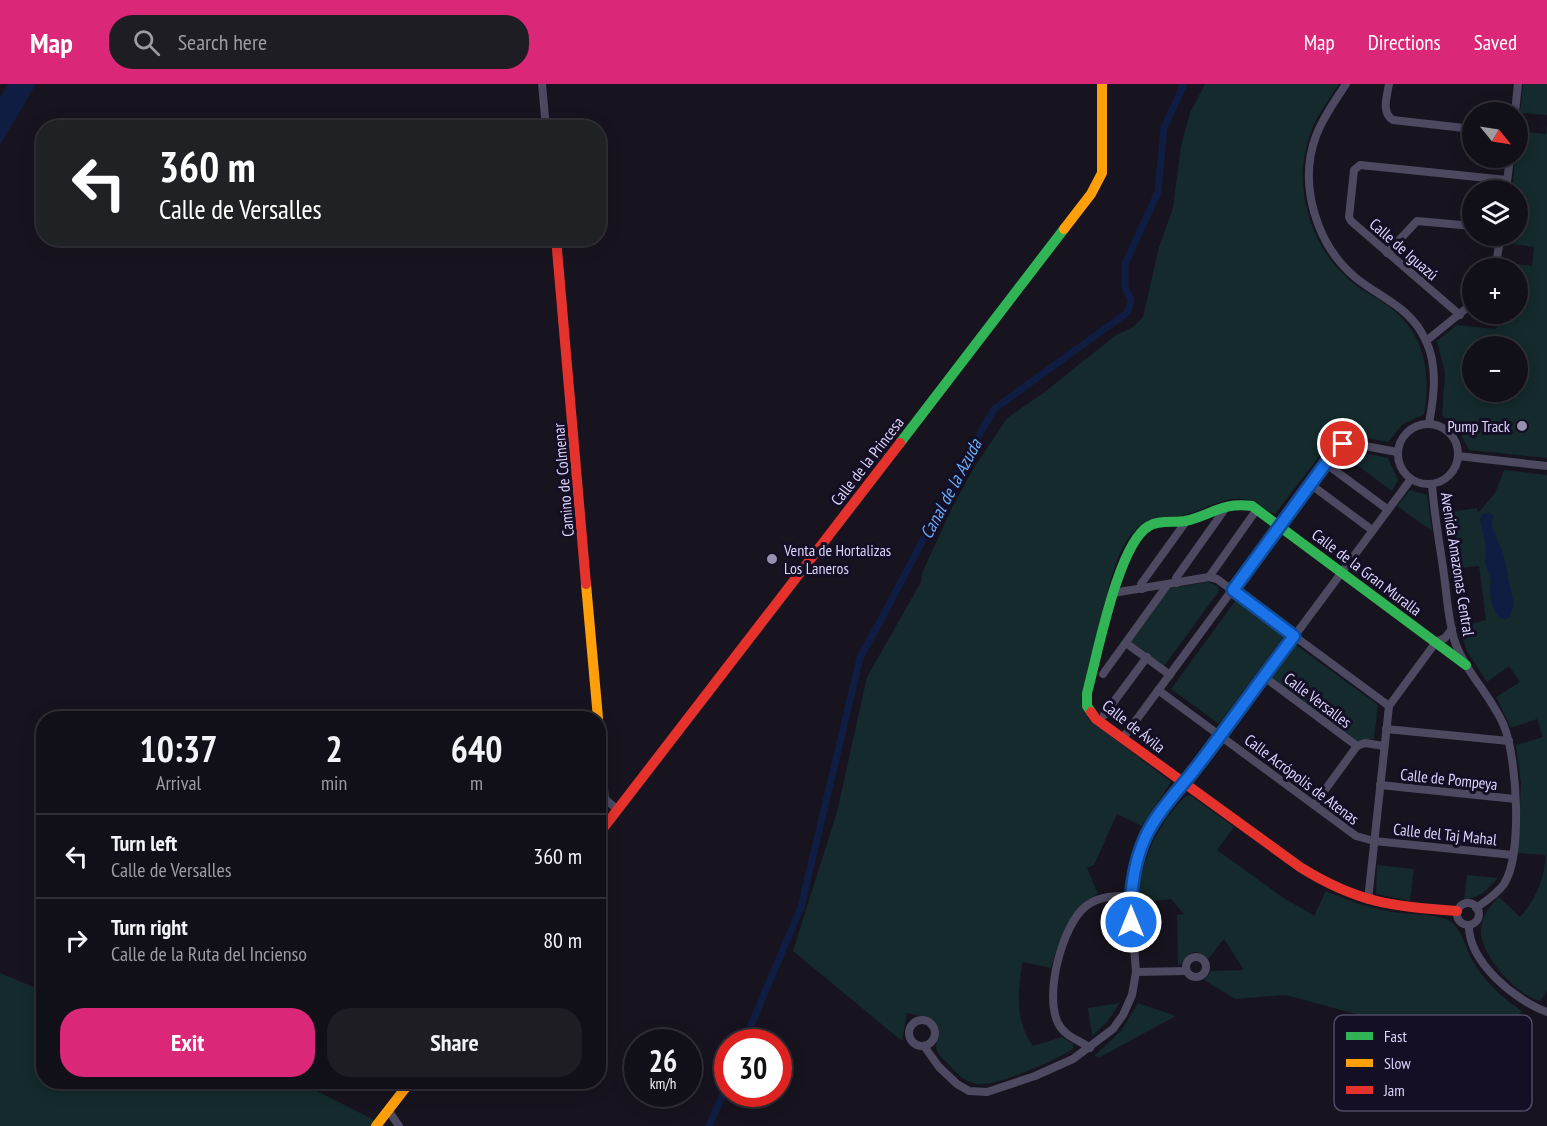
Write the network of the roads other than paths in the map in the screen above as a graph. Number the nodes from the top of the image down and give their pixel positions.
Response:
1 (542, 84) edge
2 (1102, 84) edge
3 (1346, 84) edge
4 (1389, 84) edge
5 (1511, 84) edge
6 (1518, 84) edge
7 (1516, 102) edge
8 (545, 120) edge
9 (1462, 128) edge
10 (1509, 168) edge
11 (1507, 180) joint
12 (1462, 225) edge
13 (557, 246) edge
14 (1387, 253) junction
15 (1460, 315) joint
16 (1426, 341) junction
17 (1429, 423) junction
18 (1397, 452) junction
19 (1458, 456) junction
20 (1326, 463) junction
21 (1547, 466) edge
22 (1411, 479) junction
23 (1310, 484) junction
24 (1432, 484) junction
25 (1225, 509) dead end
26 (1388, 509) junction
27 (1255, 512) dead end
28 (1185, 523) dead end
29 (1280, 526) junction
30 (1372, 530) junction
31 (1341, 571) junction
32 (1209, 577) junction
33 (1173, 583) junction
34 (1142, 589) junction
35 (1233, 590) junction
36 (1113, 594) junction
37 (1452, 629) junction
38 (1294, 636) junction
39 (1436, 642) junction
40 (1126, 643) junction
41 (1147, 657) junction
42 (1466, 665) junction
43 (1103, 675) dead end
44 (1170, 675) junction
45 (1263, 676) junction
46 (1158, 690) junction
47 (1389, 706) junction
48 (597, 711) edge
49 (1104, 715) dead end
50 (1386, 729) junction
51 (1119, 736) junction
52 (1220, 736) junction
53 (1509, 741) junction
54 (1357, 746) junction
55 (1384, 746) junction
56 (1185, 783) junction
57 (1380, 785) junction
58 (1515, 799) junction
59 (606, 800) edge
60 (1314, 805) junction
61 (618, 810) junction
62 (606, 825) edge
63 (1374, 841) junction
64 (1513, 855) junction
65 (1130, 896) junction
66 (1368, 900) junction
67 (1476, 908) junction
68 (1457, 911) junction
69 (1469, 925) junction
70 (1186, 971) dead end
71 (1136, 972) junction
72 (1547, 1012) edge
73 (924, 1046) dead end
74 (1090, 1048) junction
75 (404, 1089) edge
76 (388, 1110) junction
77 (376, 1126) edge
78 (399, 1126) edge

1 - 8 street
2 - 61 street, Calle de la Princesa
3 - 16 street
4 - 9 street
5 - 6 street
6 - 7 street
10 - 11 street
11 - 14 street, Calle de Iguazú
12 - 14 street
13 - 48 street, Camino de Colmenar
14 - 15 street, Calle de Iguazú
15 - 16 street
16 - 17 street
17 - 18 street
17 - 19 street
18 - 20 street
18 - 22 street
19 - 21 street
19 - 24 street
20 - 23 street
20 - 26 street
22 - 24 street
22 - 26 street
23 - 29 street
23 - 30 street
24 - 37 street, Avenida Amazonas Central
25 - 33 street
26 - 30 street
27 - 32 street
28 - 34 street
29 - 31 street, Calle de la Gran Muralla
29 - 35 street
29 - 36 street, Calle de Ávila
30 - 31 street
31 - 38 street
31 - 39 street, Calle de la Gran Muralla
32 - 33 street
32 - 35 street
33 - 34 street
33 - 40 street
34 - 36 street
35 - 38 street
35 - 44 street
36 - 51 street, Calle de Ávila
37 - 39 street
37 - 42 street, Avenida Amazonas Central
38 - 45 street
38 - 47 street
39 - 42 street, Calle de la Gran Muralla
39 - 47 street
40 - 41 street
40 - 43 street
41 - 44 street
41 - 49 street
42 - 53 street, Avenida Amazonas Central
44 - 46 street
45 - 52 street
45 - 54 street, Calle Versalles
46 - 51 street
46 - 52 street, Calle Acrópolis de Atenas
47 - 50 street
50 - 53 street
50 - 55 street
51 - 56 street, Calle de Ávila
52 - 56 street
52 - 60 street, Calle Acrópolis de Atenas
53 - 58 street, Avenida Amazonas Central
54 - 55 street
54 - 60 street
55 - 57 street
56 - 65 street
56 - 66 street, Calle de Ávila
57 - 58 street, Calle de Pompeya
57 - 63 street
58 - 64 street, Avenida Amazonas Central
59 - 61 street
60 - 63 street, Calle Acrópolis de Atenas
61 - 62 street, Calle de la Princesa
63 - 64 street, Calle del Taj Mahal
63 - 66 street
64 - 67 street, Avenida Amazonas Central
65 - 71 street
65 - 74 street
66 - 68 street, Calle de Ávila
67 - 68 street
67 - 69 street
68 - 69 street
69 - 72 street
70 - 71 street
71 - 74 street
73 - 74 street
75 - 76 street
76 - 77 street
76 - 78 street

